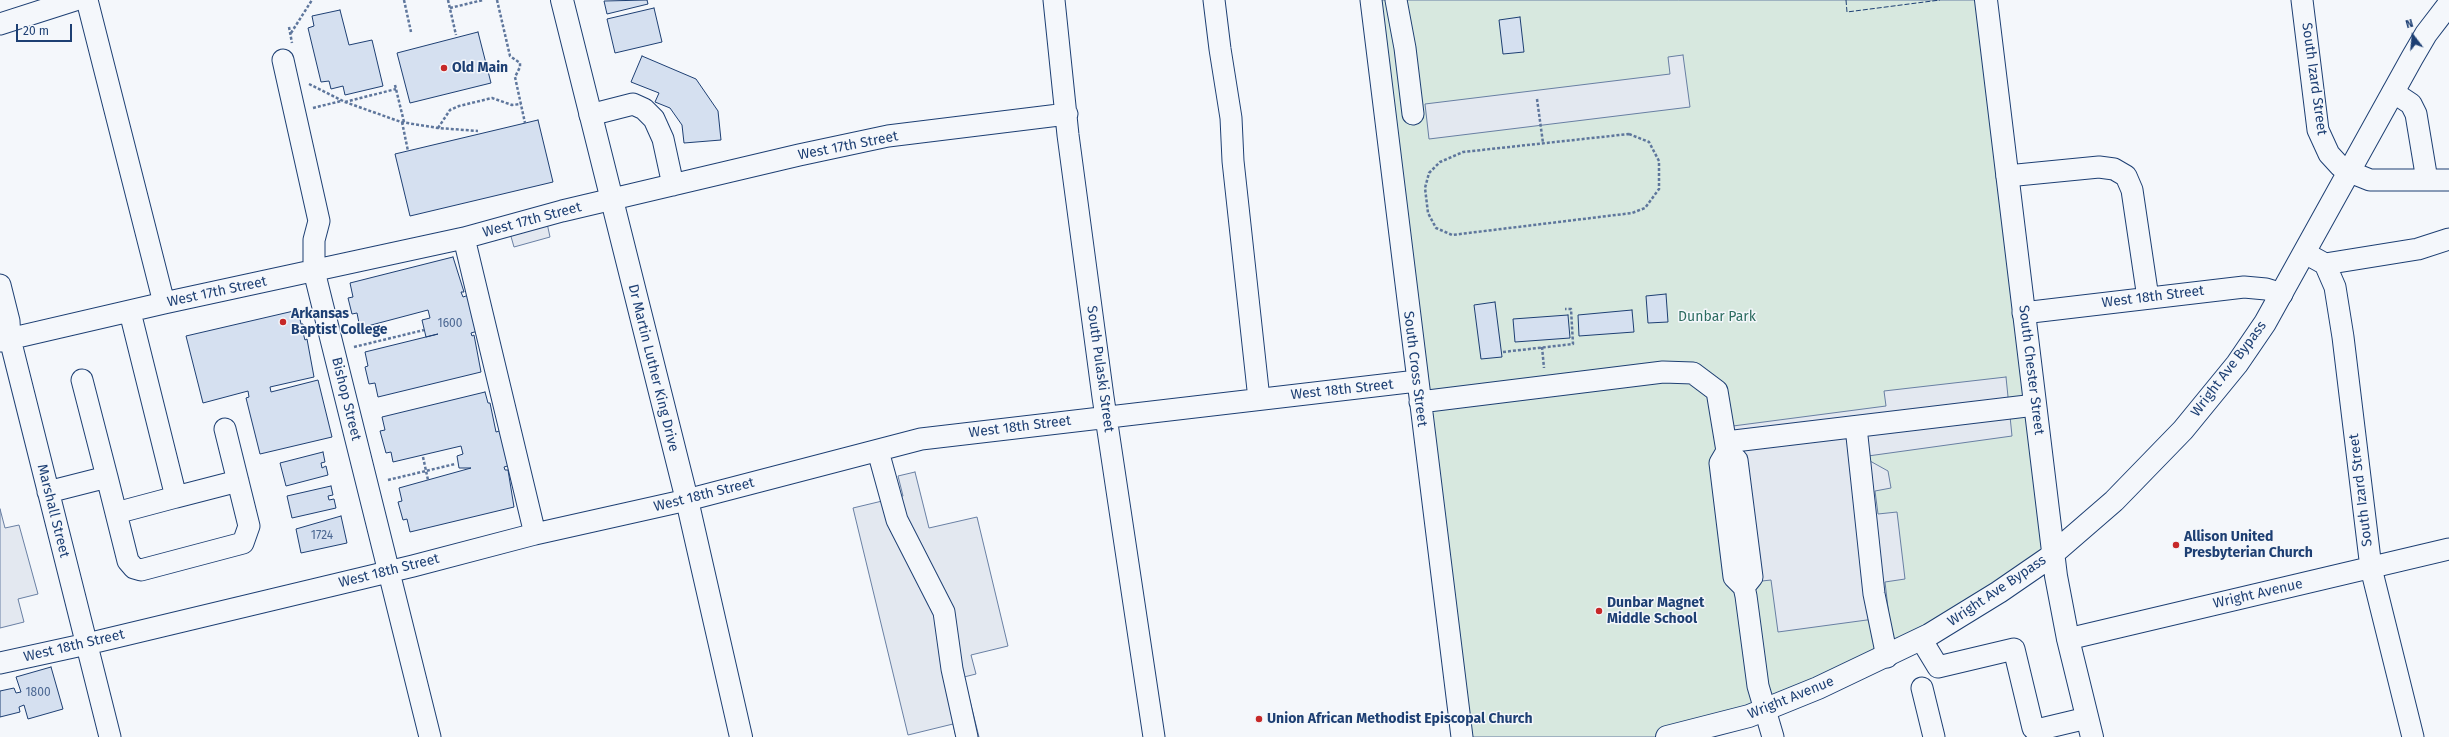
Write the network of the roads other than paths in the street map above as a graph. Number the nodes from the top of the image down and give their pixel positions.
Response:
1 (75, 0) edge
2 (87, 0) edge
3 (562, 0) edge
4 (1054, 0) edge
5 (1214, 0) edge
6 (1371, 0) edge
7 (1396, 0) edge
8 (1986, 0) edge
9 (2302, 0) edge
10 (2449, 4) edge
11 (0, 24) edge
12 (283, 60) dead end
13 (2394, 92) junction
14 (1067, 114) junction
15 (590, 115) junction
16 (1385, 118) junction
17 (2350, 172) junction
18 (2007, 176) junction
19 (2427, 180) junction
20 (2449, 180) edge
21 (673, 186) junction
22 (611, 200) junction
23 (464, 238) junction
24 (2449, 239) edge
25 (2305, 252) junction
26 (2325, 264) junction
27 (314, 271) junction
28 (0, 285) edge
29 (2282, 294) junction
30 (2148, 298) junction
31 (164, 303) junction
32 (130, 312) junction
33 (2023, 312) junction
34 (5, 340) edge
35 (82, 380) dead end
36 (1417, 381) junction
37 (1259, 399) junction
38 (1420, 402) junction
39 (2035, 405) junction
40 (1106, 417) junction
41 (1856, 427) junction
42 (225, 429) dead end
43 (1726, 446) junction
44 (878, 451) junction
45 (107, 476) junction
46 (238, 481) junction
47 (48, 492) junction
48 (176, 497) junction
49 (687, 500) junction
50 (116, 513) junction
51 (535, 534) junction
52 (2449, 549) edge
53 (2053, 553) junction
54 (2371, 568) junction
55 (388, 572) junction
56 (2068, 639) junction
57 (1915, 642) junction
58 (87, 644) junction
59 (1887, 657) junction
60 (0, 663) edge
61 (1922, 688) dead end
62 (1764, 710) junction
63 (2090, 728) edge
64 (110, 737) edge
65 (430, 737) edge
66 (741, 737) edge
67 (967, 737) edge
68 (1154, 737) edge
69 (1462, 737) edge
70 (1667, 737) edge
71 (1773, 737) edge
72 (1934, 737) edge
73 (2413, 737) edge

1 - 11 street
2 - 31 street
3 - 15 main road, Dr Martin Luther King Drive
4 - 14 street, South Pulaski Street
5 - 37 street
6 - 16 street, South Cross Street
7 - 16 street
8 - 18 main road, South Chester Street
9 - 17 street, South Izard Street
10 - 13 main road, Wright Ave Bypass
12 - 27 street, Bishop Street
13 - 17 main road, Wright Ave Bypass
13 - 19 street
14 - 21 street, West 17th Street
14 - 40 street, South Pulaski Street
15 - 21 street
15 - 22 main road, Dr Martin Luther King Drive
16 - 36 street, South Cross Street
17 - 19 street, South Izard Street
17 - 25 main road, Wright Ave Bypass
18 - 30 street
18 - 33 main road, South Chester Street
19 - 20 street, South Izard Street
21 - 22 street, West 17th Street
22 - 23 street, West 17th Street
22 - 49 main road, Dr Martin Luther King Drive
23 - 27 street, West 17th Street
23 - 51 street
24 - 26 street
25 - 26 street
25 - 29 main road, Wright Ave Bypass
26 - 54 street, South Izard Street
27 - 31 street, West 17th Street
27 - 55 street, Bishop Street
28 - 34 street, Marshall Street
29 - 30 street, West 18th Street
29 - 53 main road, Wright Ave Bypass
30 - 33 street, West 18th Street
31 - 32 street, West 17th Street
32 - 34 street, West 17th Street
32 - 48 street
33 - 39 main road, South Chester Street
34 - 47 street, Marshall Street
35 - 45 street
36 - 37 street, West 18th Street
36 - 38 street, South Cross Street
37 - 40 street, West 18th Street
38 - 43 street
38 - 69 street, South Cross Street
39 - 41 street
39 - 53 main road, South Chester Street
40 - 44 street, West 18th Street
40 - 68 street, South Pulaski Street
41 - 43 street
41 - 59 street
42 - 46 street
43 - 62 street
44 - 49 street, West 18th Street
44 - 67 street
45 - 47 street
45 - 50 street
46 - 48 street
46 - 50 street
47 - 58 street, Marshall Street
48 - 50 street
49 - 51 street, West 18th Street
49 - 66 main road, Dr Martin Luther King Drive
51 - 55 street, West 18th Street
52 - 54 street, Wright Avenue
53 - 56 main road, South Chester Street
53 - 57 main road, Wright Ave Bypass
54 - 56 street, Wright Avenue
54 - 73 street, South Izard Street
55 - 58 street, West 18th Street
55 - 65 street, Bishop Street
56 - 63 main road, South Chester Street
57 - 59 main road, Wright Avenue
57 - 63 street
58 - 60 street, West 18th Street
58 - 64 street, Marshall Street
59 - 62 main road, Wright Avenue
61 - 72 street
62 - 70 main road, Wright Avenue
62 - 71 street

